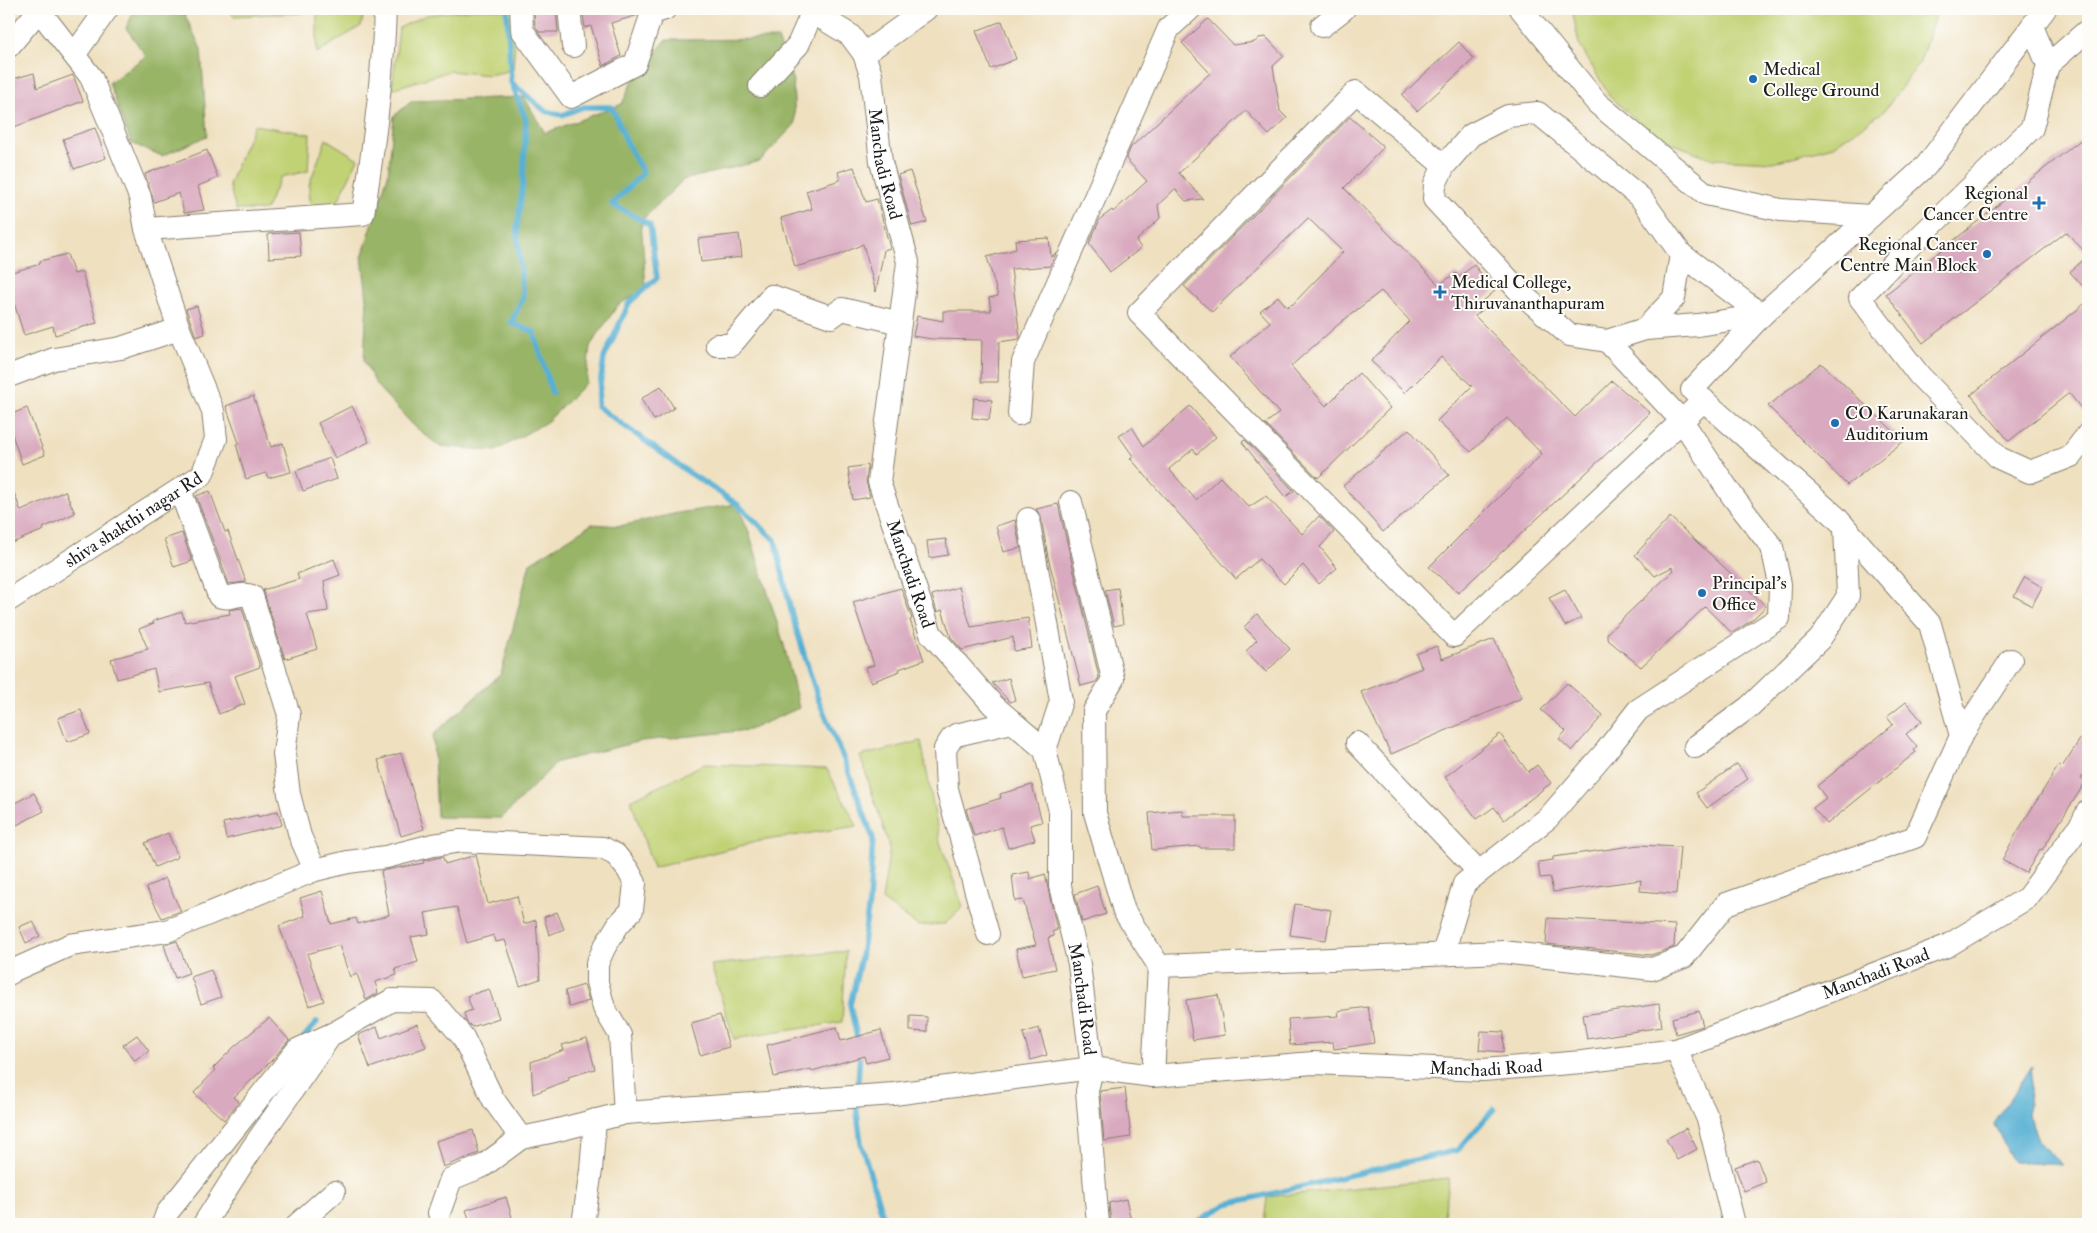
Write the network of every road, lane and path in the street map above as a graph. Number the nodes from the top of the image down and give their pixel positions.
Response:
1 (39, 9) edge
2 (107, 9) edge
3 (385, 9) edge
4 (521, 9) edge
5 (569, 9) edge
6 (665, 9) edge
7 (926, 9) edge
8 (1190, 9) edge
9 (1344, 9) edge
10 (1521, 9) edge
11 (809, 11) edge
12 (2039, 17) edge
13 (1322, 26) dead end
14 (2088, 30) edge
15 (9, 46) edge
16 (573, 46) dead end
17 (864, 54) junction
18 (74, 55) junction
19 (2048, 65) junction
20 (760, 86) dead end
21 (1444, 166) junction
22 (1871, 216) junction
23 (146, 228) junction
24 (1681, 254) junction
25 (1762, 315) junction
26 (900, 323) junction
27 (179, 329) junction
28 (1645, 329) junction
29 (1607, 341) junction
30 (717, 345) dead end
31 (9, 376) edge
32 (1704, 400) junction
33 (1019, 414) dead end
34 (1682, 421) junction
35 (2088, 434) edge
36 (180, 490) junction
37 (1071, 502) dead end
38 (1028, 519) dead end
39 (1845, 528) junction
40 (9, 600) edge
41 (2011, 660) dead end
42 (1012, 722) junction
43 (1961, 736) junction
44 (1356, 743) dead end
45 (1695, 748) dead end
46 (1045, 750) junction
47 (2088, 811) edge
48 (315, 870) junction
49 (1479, 872) junction
50 (988, 934) dead end
51 (1443, 954) junction
52 (1159, 966) junction
53 (9, 974) edge
54 (337, 1032) junction
55 (1676, 1050) junction
56 (1092, 1068) junction
57 (1153, 1076) junction
58 (625, 1113) junction
59 (595, 1120) junction
60 (521, 1138) junction
61 (334, 1192) dead end
62 (439, 1212) dead end
63 (163, 1224) edge
64 (204, 1224) edge
65 (298, 1224) edge
66 (583, 1224) edge
67 (1098, 1224) edge
68 (1734, 1224) edge

1 - 15 street
1 - 18 street, shiva shakthi nagar Rd
2 - 18 street
3 - 23 street
4 - 6 street
5 - 16 street
7 - 17 street
8 - 33 street
9 - 13 street
10 - 22 street
11 - 17 street, Manchadi Road
11 - 20 street
12 - 19 street
12 - 22 street
14 - 19 street
17 - 26 street, Manchadi Road
18 - 23 street, shiva shakthi nagar Rd
19 - 35 street
21 - 24 street
21 - 29 street
21 - 34 street
22 - 25 street
23 - 27 street, shiva shakthi nagar Rd
24 - 25 street
24 - 28 street
25 - 28 street
25 - 32 street
26 - 30 street
26 - 42 street, Manchadi Road
27 - 31 street
27 - 36 street, shiva shakthi nagar Rd
28 - 29 street
29 - 34 street
32 - 34 street
32 - 39 street
34 - 49 street
36 - 40 street, shiva shakthi nagar Rd
36 - 48 street
37 - 52 street
38 - 46 street
39 - 43 street
39 - 45 street
41 - 43 street
42 - 46 street, Manchadi Road
42 - 50 street
43 - 51 street
44 - 49 street
46 - 56 street, Manchadi Road
47 - 55 street, Manchadi Road
48 - 53 street
48 - 58 street
49 - 51 street
51 - 52 street
52 - 57 street
54 - 60 street
54 - 63 street
54 - 64 street
55 - 57 street, Manchadi Road
55 - 68 street
56 - 57 street, Manchadi Road
56 - 58 street
56 - 67 street
58 - 59 street
59 - 60 street
59 - 66 street
60 - 62 street
61 - 65 street

